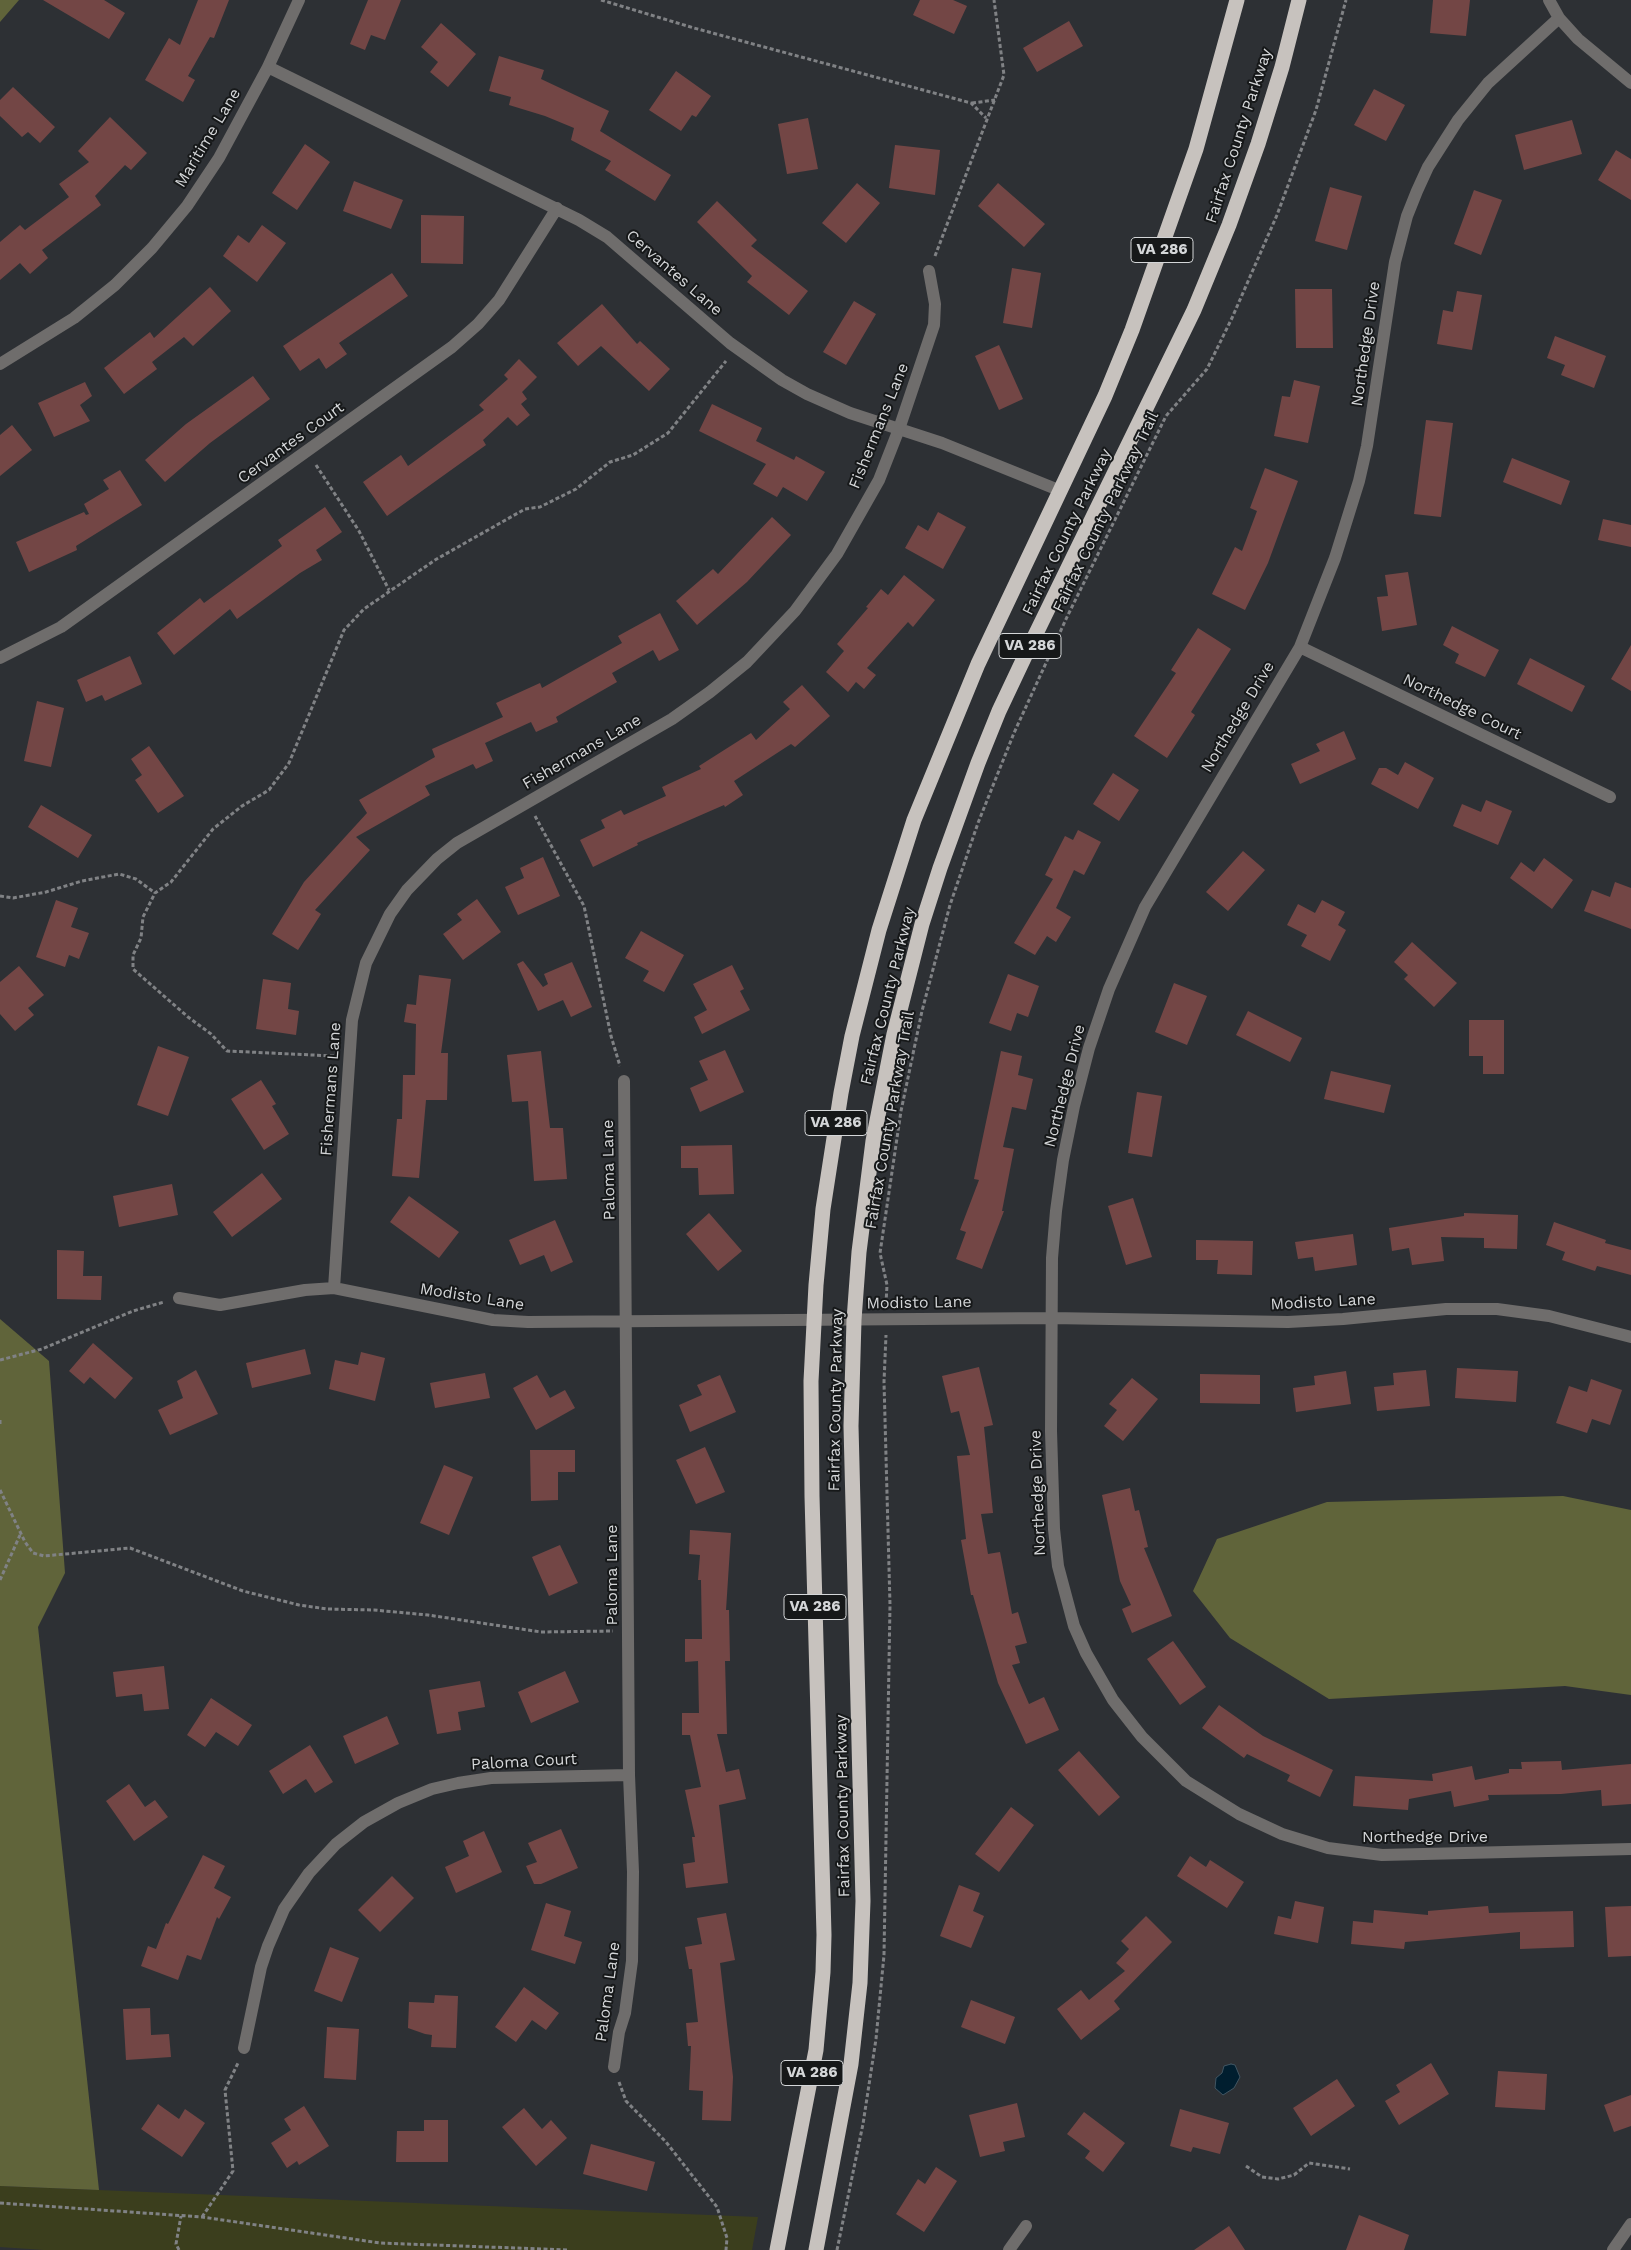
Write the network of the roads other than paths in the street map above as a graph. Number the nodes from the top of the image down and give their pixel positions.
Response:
1 (298, 0) edge
2 (1237, 0) edge
3 (1299, 0) edge
4 (1549, 0) edge
5 (1559, 18) junction
6 (268, 67) junction
7 (1631, 83) edge
8 (557, 208) junction
9 (929, 271) road end
10 (0, 364) edge
11 (899, 429) junction
12 (1061, 491) junction
13 (1300, 647) junction
14 (0, 658) edge
15 (1610, 797) dead end
16 (624, 1081) road end
17 (334, 1288) junction
18 (179, 1298) road end
19 (1051, 1318) junction
20 (854, 1320) junction
21 (814, 1321) junction
22 (626, 1322) junction
23 (1631, 1337) edge
24 (629, 1774) junction
25 (1631, 1849) edge
26 (244, 2048) road end
27 (614, 2067) road end
28 (1631, 2224) edge
29 (1026, 2226) dead end
30 (778, 2250) edge
31 (816, 2250) edge
32 (1009, 2250) edge
33 (1612, 2250) edge

1 - 6 street, Maritime Lane
2 - 12 highway, Fairfax County Parkway / VA 286
3 - 20 highway, Fairfax County Parkway / VA 286
4 - 5 street
5 - 7 street
5 - 13 street, Northedge Drive
6 - 8 street, Cervantes Lane
6 - 10 street, Maritime Lane
8 - 11 street, Cervantes Lane
8 - 14 street, Cervantes Court
9 - 11 street, Fishermans Lane
11 - 12 street, Cervantes Lane
11 - 17 street, Fishermans Lane
12 - 21 highway, Fairfax County Parkway / VA 286
13 - 15 street, Northedge Court
13 - 19 street, Northedge Drive
16 - 22 street, Paloma Lane
17 - 18 street, Modisto Lane
17 - 22 street, Modisto Lane
19 - 20 street, Modisto Lane
19 - 23 street, Modisto Lane
19 - 25 street, Northedge Drive
20 - 21 street, Modisto Lane
20 - 31 highway, Fairfax County Parkway / VA 286
21 - 22 street, Modisto Lane
21 - 30 highway, Fairfax County Parkway / VA 286
22 - 24 street, Paloma Lane
24 - 26 street, Paloma Court
24 - 27 street, Paloma Lane
28 - 33 street
29 - 32 street

